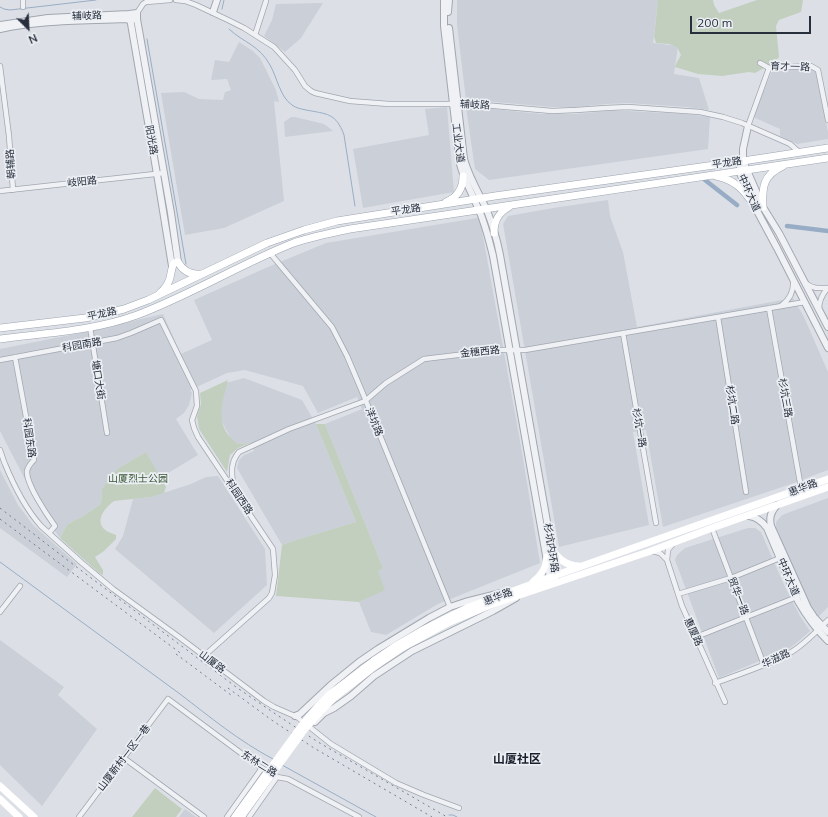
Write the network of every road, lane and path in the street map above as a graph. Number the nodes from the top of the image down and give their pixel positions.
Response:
1 (23, 0) edge
2 (170, 0) edge
3 (176, 0) edge
4 (217, 0) edge
5 (444, 0) edge
6 (449, 0) edge
7 (266, 2) dead end
8 (23, 7) dead end
9 (213, 12) junction
10 (137, 16) junction
11 (130, 17) junction
12 (0, 25) edge
13 (0, 29) edge
14 (255, 35) junction
15 (760, 63) dead end
16 (0, 66) edge
17 (769, 68) junction
18 (455, 104) junction
19 (828, 120) edge
20 (748, 126) junction
21 (828, 148) edge
22 (799, 152) junction
23 (828, 158) edge
24 (743, 161) junction
25 (790, 163) junction
26 (743, 170) junction
27 (161, 173) junction
28 (463, 176) junction
29 (705, 176) junction
30 (13, 190) junction
31 (0, 191) edge
32 (478, 199) junction
33 (753, 204) junction
34 (440, 205) junction
35 (514, 205) junction
36 (763, 207) junction
37 (483, 209) junction
38 (494, 233) junction
39 (270, 253) junction
40 (175, 264) junction
41 (205, 274) junction
42 (792, 277) junction
43 (805, 283) junction
44 (828, 288) edge
45 (157, 296) junction
46 (805, 302) junction
47 (781, 306) junction
48 (769, 308) junction
49 (819, 310) junction
50 (718, 317) junction
51 (161, 320) joint
52 (90, 327) junction
53 (828, 327) edge
54 (0, 328) edge
55 (623, 333) junction
56 (0, 339) edge
57 (92, 343) junction
58 (828, 348) edge
59 (510, 350) junction
60 (518, 350) junction
61 (15, 357) junction
62 (0, 360) edge
63 (365, 400) junction
64 (107, 433) dead end
65 (0, 450) edge
66 (0, 458) edge
67 (5, 464) junction
68 (828, 479) edge
69 (828, 487) edge
70 (801, 488) junction
71 (234, 490) junction
72 (746, 492) dead end
73 (777, 506) junction
74 (749, 516) junction
75 (656, 523) dead end
76 (712, 528) junction
77 (49, 533) junction
78 (675, 542) junction
79 (551, 547) junction
80 (651, 551) junction
81 (547, 557) junction
82 (780, 558) junction
83 (667, 560) junction
84 (583, 566) junction
85 (731, 578) junction
86 (554, 579) junction
87 (530, 585) junction
88 (20, 586) dead end
89 (521, 591) junction
90 (678, 594) junction
91 (797, 597) junction
92 (450, 607) junction
93 (0, 612) edge
94 (746, 617) junction
95 (828, 620) edge
96 (820, 628) junction
97 (828, 632) edge
98 (696, 637) junction
99 (828, 641) edge
100 (204, 656) junction
101 (376, 662) junction
102 (764, 665) junction
103 (715, 683) junction
104 (168, 699) joint
105 (725, 702) dead end
106 (295, 716) junction
107 (309, 727) junction
108 (124, 758) junction
109 (262, 768) junction
110 (277, 777) junction
111 (0, 786) edge
112 (0, 799) edge
113 (459, 808) dead end
114 (19, 817) edge
115 (34, 817) edge
116 (79, 817) edge
117 (204, 817) edge
118 (227, 817) edge
119 (235, 817) edge
120 (241, 817) edge
121 (249, 817) edge
122 (359, 817) edge

1 - 8 street
2 - 10 street
3 - 9 street, 辅岐路
4 - 9 street
5 - 18 street, 工业大道
6 - 18 street, 工业大道
7 - 14 street
9 - 14 street, 辅岐路
10 - 11 street
10 - 27 street, 阳光路
11 - 12 street, 辅岐路
11 - 13 street
11 - 27 street, 阳光路
14 - 18 street, 辅岐路
15 - 17 street, 育才一路
16 - 30 street, 朝辅路
17 - 19 street, 育才一路
17 - 20 street
18 - 20 street, 辅岐路
18 - 28 street, 工业大道
18 - 32 street, 工业大道
20 - 22 street, 辅岐路
20 - 24 street
21 - 22 main road, 平龙路
22 - 24 main road, 平龙路
23 - 25 main road, 平龙路
24 - 26 street, 中环大道
24 - 32 main road, 平龙路
25 - 26 main road, 平龙路
25 - 36 main road
26 - 29 main road, 平龙路
26 - 33 street, 中环大道
26 - 36 street, 中环大道
27 - 30 street, 岐阳路
27 - 40 street, 阳光路
28 - 32 street, 工业大道
28 - 34 main road
29 - 33 main road
29 - 35 main road, 平龙路
30 - 31 street, 岐阳路
32 - 34 main road, 平龙路
32 - 37 street, 工业大道
33 - 42 street, 中环大道
34 - 41 main road, 平龙路
35 - 37 main road, 平龙路
35 - 38 main road
36 - 43 street, 中环大道
37 - 38 street, 杉坑内环路
37 - 39 main road, 平龙路
37 - 59 street, 杉坑内环路
38 - 60 street, 杉坑内环路
39 - 52 main road, 平龙路
39 - 63 street, 洋坑路
40 - 41 main road
40 - 45 main road
41 - 45 main road, 平龙路
42 - 46 street, 中环大道
42 - 47 street
43 - 44 street
43 - 49 street, 中环大道
44 - 49 street
45 - 54 main road, 平龙路
46 - 47 street, 金穗西路
46 - 58 street, 中环大道
47 - 48 street, 金穗西路
48 - 50 street, 金穗西路
48 - 70 street, 杉坑三路
49 - 53 street, 中环大道
50 - 55 street, 金穗西路
50 - 72 street, 杉坑二路
51 - 57 street, 科园南路
51 - 71 street, 科园西路
52 - 56 main road, 平龙路
52 - 57 street, 塘口大街
55 - 60 street, 金穗西路
55 - 75 street, 杉坑一路
57 - 61 street, 科园南路
57 - 64 street, 塘口大街
59 - 60 street, 金穗西路
59 - 63 street, 金穗西路
59 - 81 street, 杉坑内环路
60 - 79 street, 杉坑内环路
61 - 62 street, 科园南路
61 - 77 street, 科园东路
63 - 71 street, 金穗西路
63 - 92 street, 洋坑路
65 - 67 street, 山厦路
66 - 67 street, 山厦路
67 - 77 street, 山厦路
68 - 70 main road, 惠华路
69 - 73 main road, 惠华路
70 - 84 main road, 惠华路
71 - 100 street, 科园西路
73 - 74 main road, 惠华路
73 - 96 street, 中环大道
74 - 76 main road, 惠华路
74 - 82 street, 中环大道
76 - 78 main road, 惠华路
76 - 85 street, 贸华一路
77 - 100 street, 山厦路
78 - 80 main road, 惠华路
78 - 83 street
79 - 84 main road
79 - 86 street, 杉坑内环路
80 - 83 street
80 - 86 main road, 惠华路
81 - 86 street, 杉坑内环路
81 - 87 main road
82 - 85 street
82 - 91 street, 中环大道
83 - 90 street, 惠厦路
84 - 86 main road, 惠华路
85 - 90 street
85 - 94 street, 贸华一路
86 - 87 main road, 惠华路
86 - 89 main road, 惠华路
87 - 89 main road, 惠华路
88 - 93 street
89 - 92 street
89 - 101 main road, 惠华路
89 - 107 street
90 - 98 street, 惠厦路
91 - 94 street
91 - 96 street, 中环大道
92 - 106 street
94 - 98 street
94 - 102 street, 贸华一路
95 - 96 street, 华滋路
96 - 97 street, 中环大道
96 - 99 street, 中环大道
96 - 102 street, 华滋路
98 - 103 street, 惠厦路
100 - 106 street, 山厦路
101 - 119 main road, 惠华路, bridge
101 - 120 main road, 惠华路, bridge
102 - 103 street, 华滋路
103 - 105 street, 惠厦路
104 - 108 street, 山厦新村一区一巷
104 - 109 street, 东林二路
106 - 107 street, 山厦路
107 - 113 street, 山厦路
108 - 116 street, 山厦新村一区一巷
108 - 117 street
109 - 110 street, 东林二路
109 - 118 street
110 - 121 street
110 - 122 street, 东林二路
111 - 115 main road
112 - 114 main road

